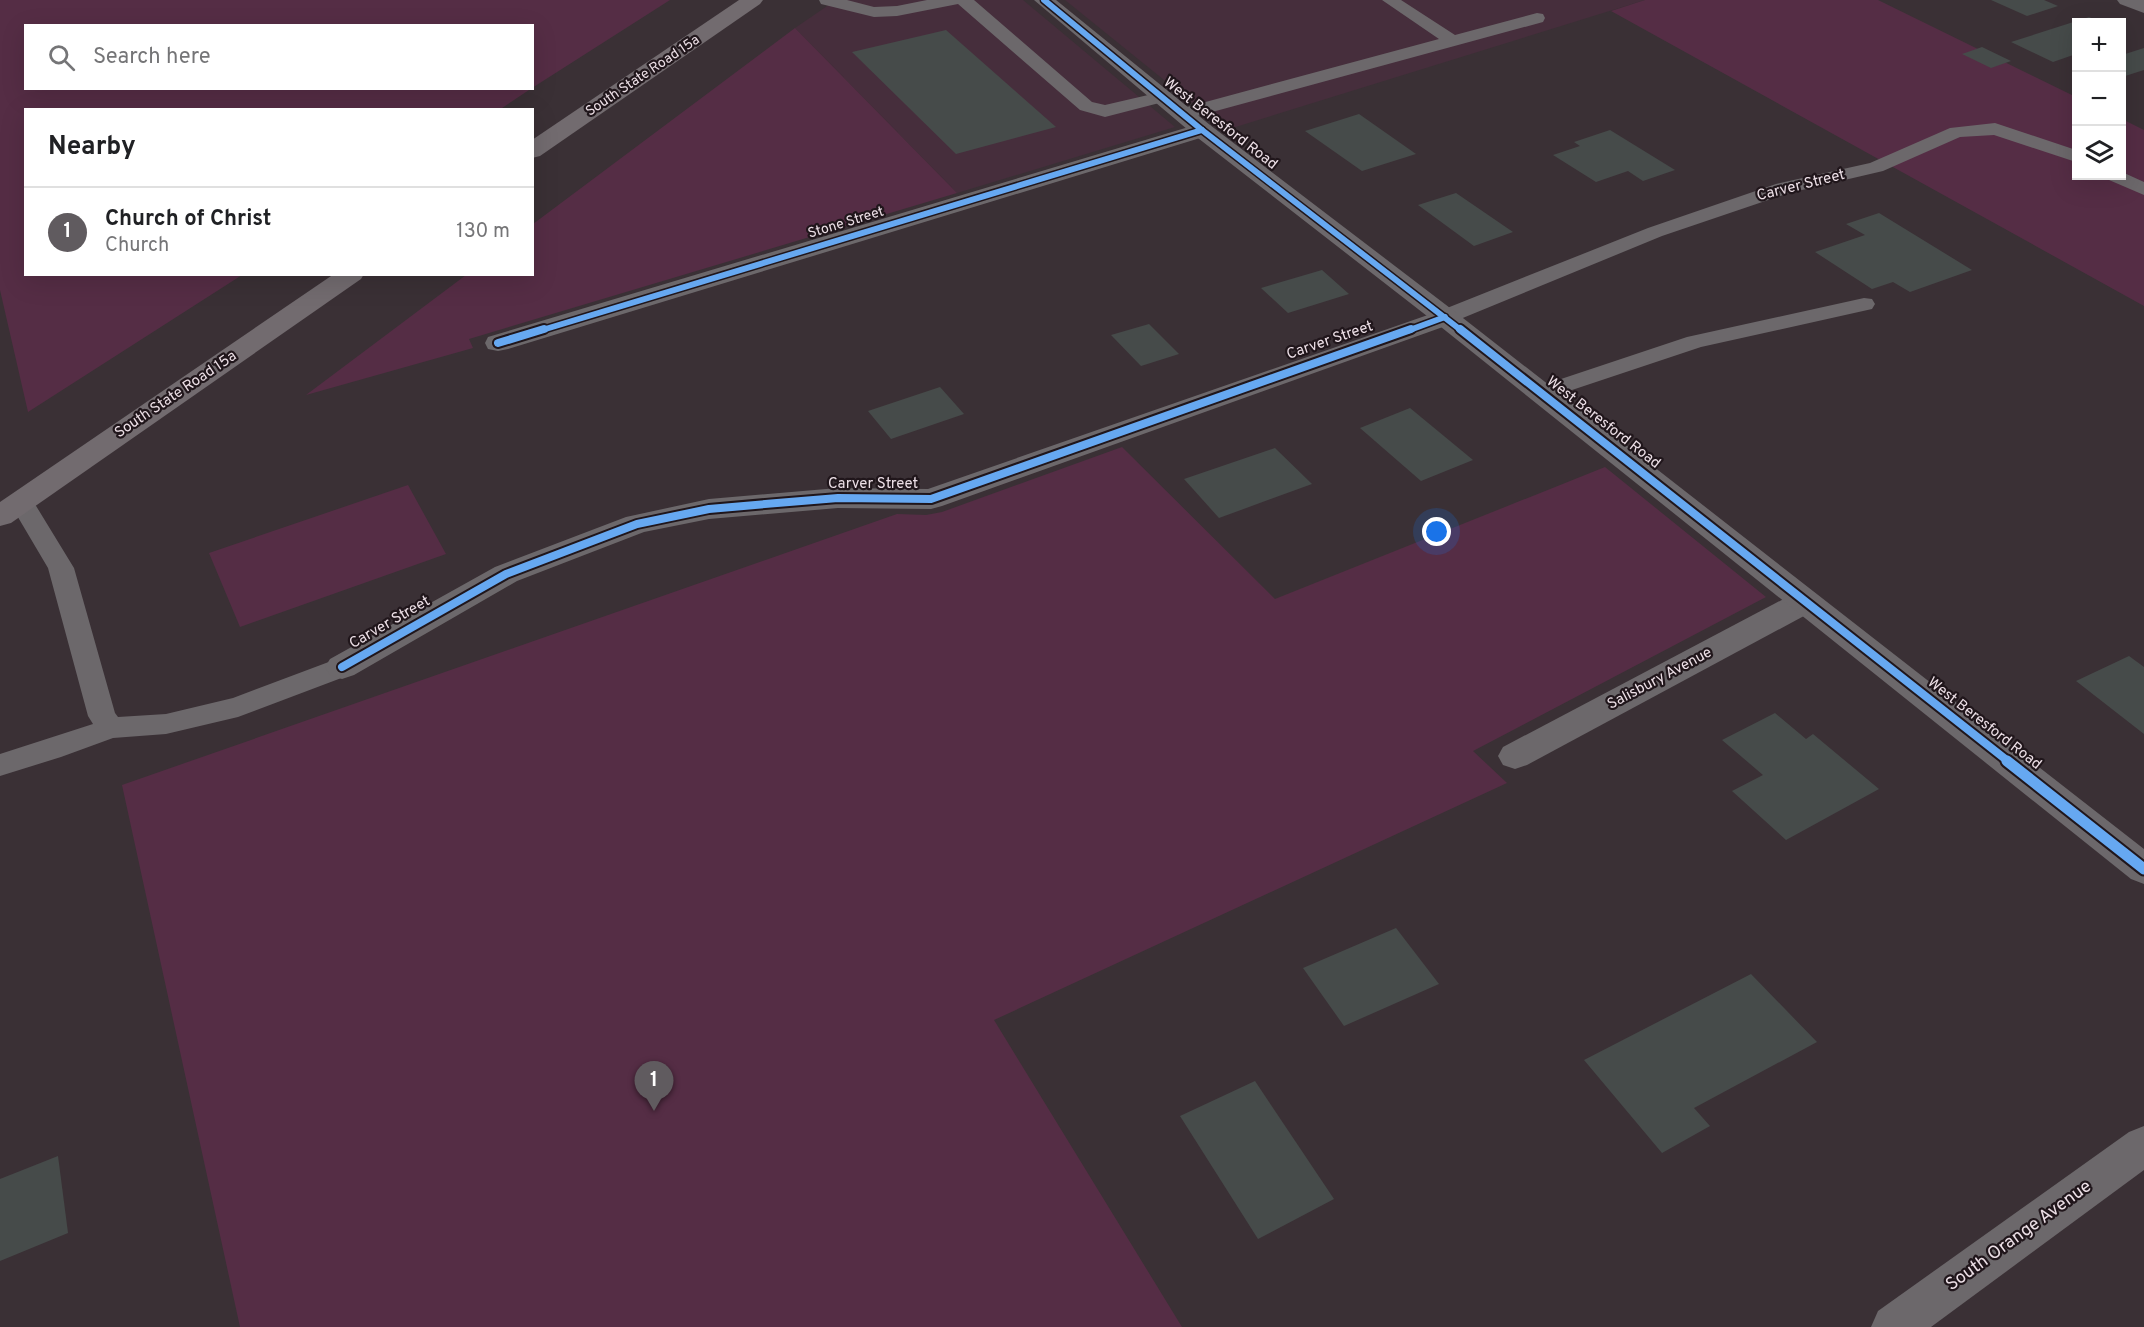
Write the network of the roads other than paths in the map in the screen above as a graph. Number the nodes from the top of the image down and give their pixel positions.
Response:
1 (753, 0) edge
2 (827, 0) edge
3 (1044, 0) edge
4 (1390, 0) edge
5 (2127, 0) edge
6 (967, 1) edge
7 (2144, 7) edge
8 (1537, 18) dead end
9 (1453, 41) junction
10 (1182, 114) junction
11 (534, 150) edge
12 (2072, 155) edge
13 (2125, 180) edge
14 (2144, 189) edge
15 (349, 276) edge
16 (1864, 304) dead end
17 (1445, 317) junction
18 (498, 343) dead end
19 (1542, 393) junction
20 (10, 509) edge
21 (1804, 602) junction
22 (342, 667) joint
23 (111, 728) junction
24 (1515, 756) dead end
25 (0, 765) edge
26 (2144, 869) edge
27 (2144, 1145) edge
28 (1894, 1327) edge

1 - 11 highway, South State Road 15a
2 - 6 lane
3 - 10 street, West Beresford Road
4 - 9 lane
5 - 7 street
6 - 10 lane
8 - 9 lane
9 - 10 lane
10 - 17 street, West Beresford Road
10 - 18 street, Stone Street
12 - 17 lane, Carver Street
13 - 14 lane
15 - 20 highway, South State Road 15a
16 - 19 lane
17 - 19 street, West Beresford Road
17 - 22 street, Carver Street
19 - 21 street, West Beresford Road
20 - 23 lane
21 - 24 street, Salisbury Avenue
21 - 26 street, West Beresford Road
22 - 23 lane
23 - 25 lane
27 - 28 street, South Orange Avenue

